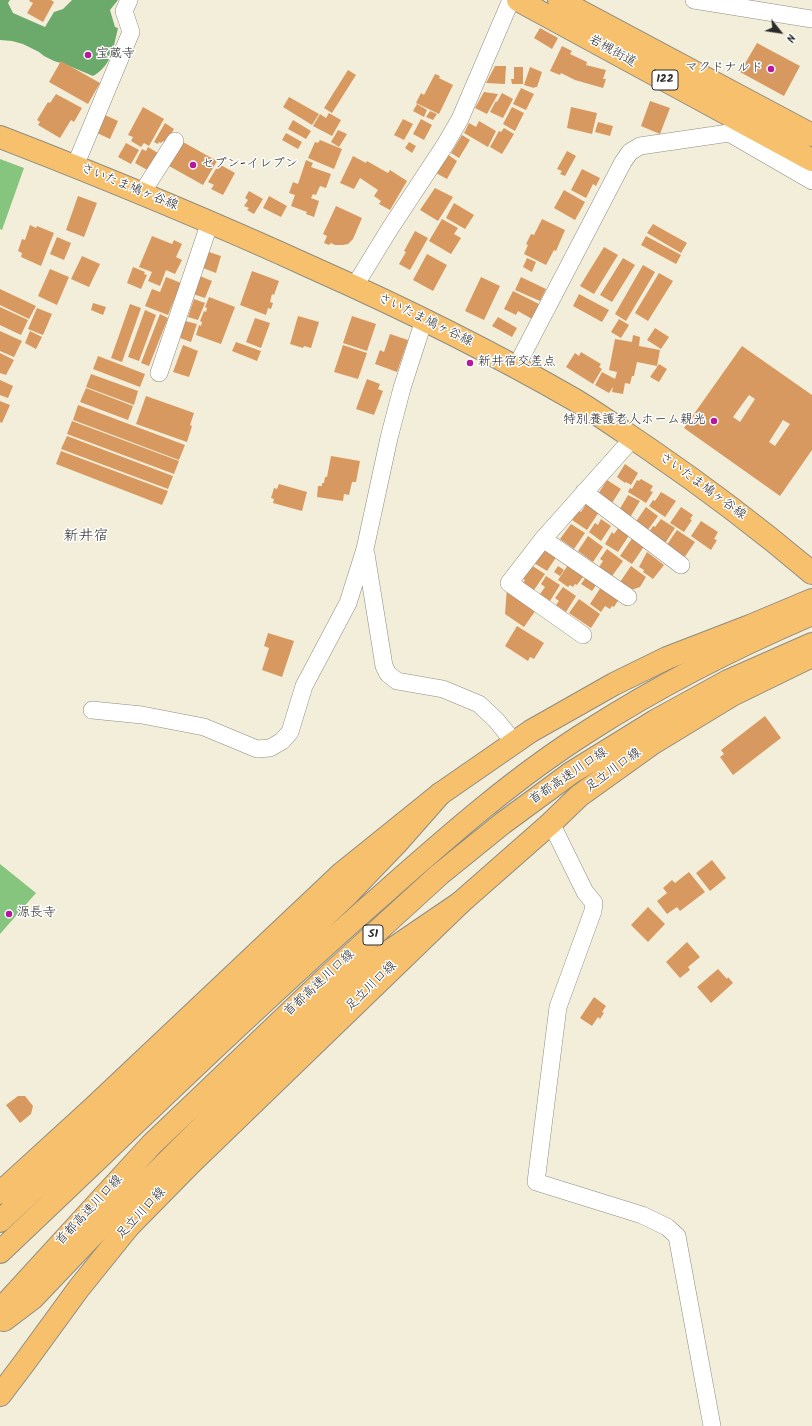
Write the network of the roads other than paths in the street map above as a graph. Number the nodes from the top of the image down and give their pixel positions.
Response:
1 (129, 0) edge
2 (512, 0) edge
3 (518, 0) edge
4 (559, 0) edge
5 (694, 0) edge
6 (812, 19) edge
7 (733, 126) junction
8 (812, 135) edge
9 (0, 137) edge
10 (175, 140) dead end
11 (812, 160) edge
12 (75, 166) junction
13 (812, 181) edge
14 (142, 193) junction
15 (210, 222) junction
16 (354, 287) junction
17 (424, 320) junction
18 (516, 367) junction
19 (159, 373) dead end
20 (633, 438) junction
21 (584, 492) junction
22 (543, 539) junction
23 (365, 549) junction
24 (681, 566) dead end
25 (812, 572) edge
26 (628, 597) dead end
27 (812, 600) edge
28 (812, 614) edge
29 (583, 635) dead end
30 (812, 644) edge
31 (812, 656) edge
32 (92, 710) dead end
33 (514, 742) junction
34 (440, 794) junction
35 (551, 823) junction
36 (460, 904) junction
37 (3, 1186) edge
38 (0, 1221) edge
39 (0, 1252) edge
40 (0, 1310) edge
41 (0, 1324) edge
42 (0, 1395) edge
43 (712, 1426) edge

1 - 12 street
2 - 16 street
3 - 7 main road, 岩槻街道 / 122
4 - 8 main road, 岩槻街道 / 122
5 - 6 street
7 - 11 main road, 岩槻街道 / 122
7 - 13 street
7 - 18 street
9 - 12 main road, さいたま鳩ヶ谷線
10 - 14 street
12 - 14 main road, さいたま鳩ヶ谷線
14 - 15 main road, さいたま鳩ヶ谷線
15 - 16 main road, さいたま鳩ヶ谷線
15 - 19 street
16 - 17 main road, さいたま鳩ヶ谷線
17 - 18 main road, さいたま鳩ヶ谷線
17 - 23 street
18 - 20 main road, さいたま鳩ヶ谷線
20 - 21 street
20 - 25 main road, さいたま鳩ヶ谷線
21 - 22 street
21 - 24 street
22 - 26 street
22 - 29 street
23 - 32 street
23 - 33 street
27 - 33 main road
28 - 39 main road, 首都高速川口線 / S1
30 - 40 main road, 首都高速川口線 / S1
31 - 35 main road, 足立川口線
33 - 34 main road
34 - 37 main road
34 - 38 main road
35 - 36 main road, 足立川口線
35 - 43 street
36 - 41 main road
36 - 42 main road, 足立川口線

